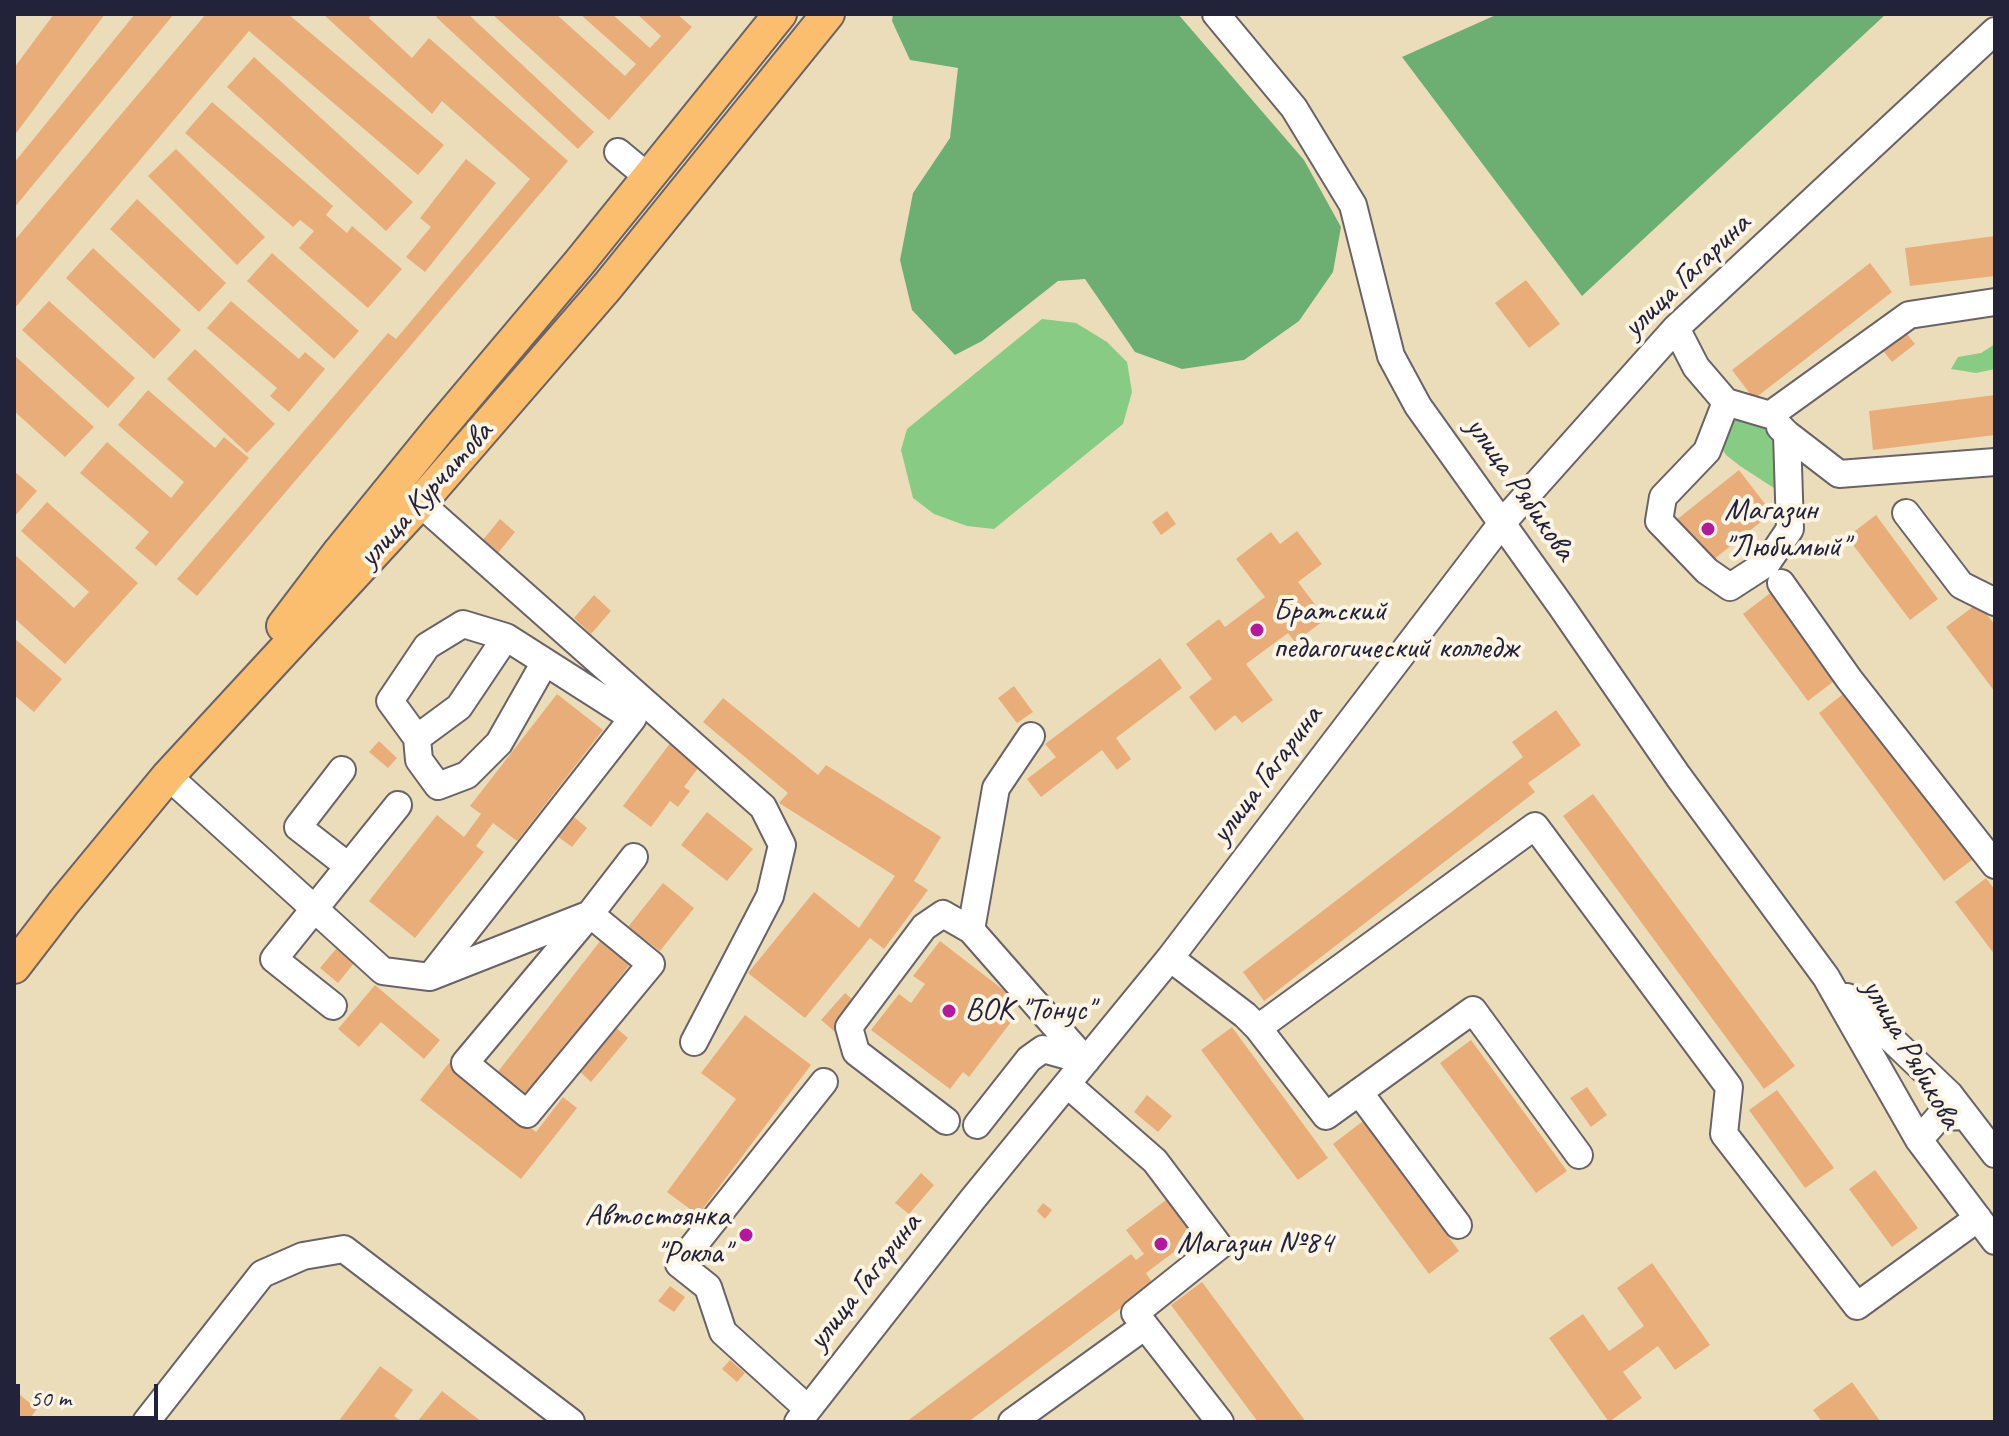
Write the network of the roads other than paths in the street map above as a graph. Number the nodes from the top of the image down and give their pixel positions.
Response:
1 (780, 14) edge
2 (828, 14) edge
3 (1216, 14) edge
4 (1995, 31) edge
5 (618, 152) dead end
6 (648, 177) junction
7 (579, 263) junction
8 (607, 287) junction
9 (1995, 302) edge
10 (1676, 328) junction
11 (1726, 402) junction
12 (1778, 425) junction
13 (1995, 462) edge
14 (420, 503) junction
15 (1906, 513) dead end
16 (1502, 523) junction
17 (1781, 583) dead end
18 (1995, 602) edge
19 (506, 637) junction
20 (545, 662) junction
21 (1031, 736) dead end
22 (417, 738) junction
23 (342, 770) dead end
24 (168, 776) junction
25 (398, 805) dead end
26 (634, 857) dead end
27 (1995, 865) edge
28 (348, 866) junction
29 (313, 909) junction
30 (590, 914) junction
31 (971, 930) junction
32 (1170, 958) junction
33 (14, 967) edge
34 (430, 977) junction
35 (1826, 977) junction
36 (333, 1006) dead end
37 (1258, 1028) junction
38 (694, 1042) dead end
39 (1086, 1061) junction
40 (824, 1082) dead end
41 (1067, 1084) junction
42 (1359, 1092) junction
43 (1965, 1116) junction
44 (946, 1121) dead end
45 (977, 1125) dead end
46 (1919, 1140) junction
47 (1995, 1154) edge
48 (1579, 1155) dead end
49 (1978, 1218) junction
50 (1458, 1225) dead end
51 (1995, 1241) edge
52 (1145, 1326) junction
53 (803, 1415) edge
54 (146, 1422) edge
55 (571, 1422) edge
56 (1012, 1422) edge
57 (1220, 1422) edge

1 - 6 main road
2 - 8 main road, улица Курчатова
3 - 16 street, улица Рябикова
4 - 10 street, улица Гагарина
5 - 6 street
6 - 7 main road
7 - 8 main road
7 - 24 main road
8 - 14 main road, улица Курчатова
9 - 12 street
10 - 11 street
10 - 16 street, улица Гагарина
11 - 12 street
11 - 12 street
12 - 13 street
14 - 24 main road, улица Курчатова
14 - 38 street
15 - 18 street
16 - 32 street, улица Гагарина
16 - 35 street, улица Рябикова
17 - 27 street
19 - 20 street
19 - 22 street
19 - 22 street
20 - 22 street
20 - 34 street
21 - 31 street
23 - 28 street
24 - 29 street
24 - 33 main road, улица Курчатова
25 - 28 street
26 - 30 street
28 - 29 street
29 - 34 street
29 - 36 street
30 - 30 street
30 - 34 street
31 - 39 street
31 - 44 street
32 - 37 street
32 - 39 street, улица Гагарина
35 - 43 street, улица Рябикова
35 - 46 street, улица Рябикова
37 - 42 street
37 - 49 street
39 - 41 street, улица Гагарина
39 - 45 street
40 - 53 street
41 - 52 street
41 - 53 street, улица Гагарина
42 - 48 street
42 - 50 street
43 - 46 street
43 - 47 street, улица Рябикова
46 - 49 street, улица Рябикова
49 - 51 street, улица Рябикова
52 - 56 street
52 - 57 street
54 - 55 street

